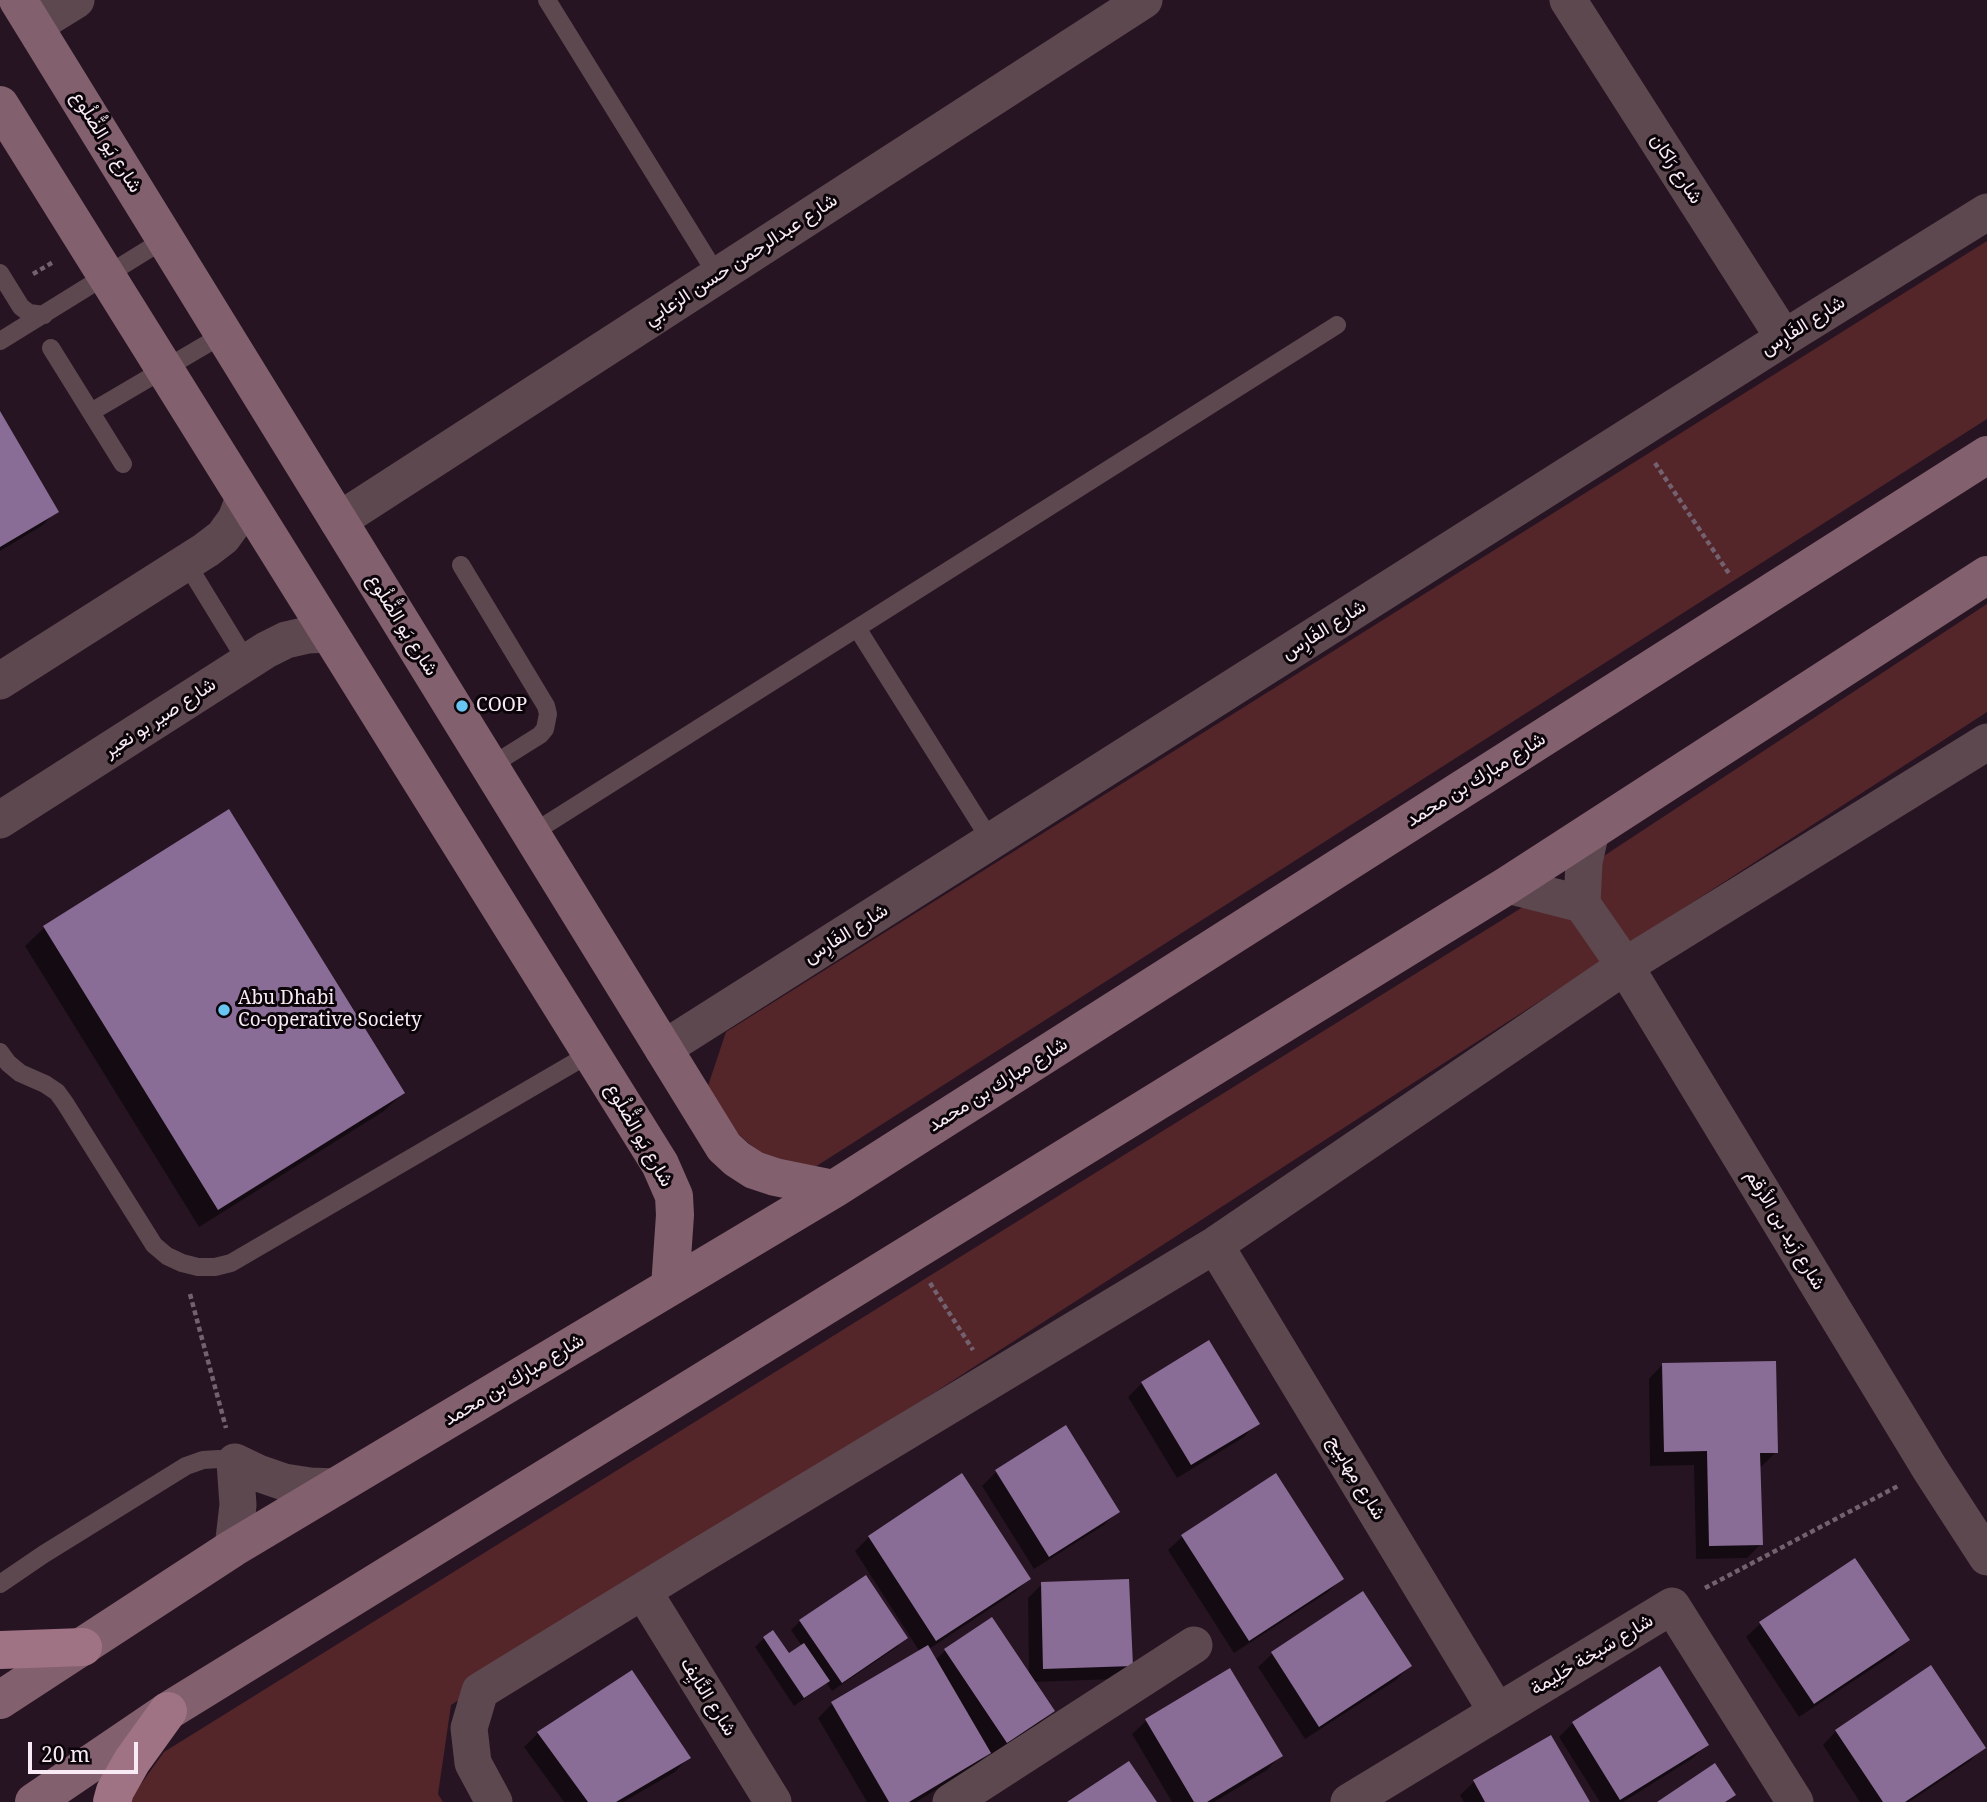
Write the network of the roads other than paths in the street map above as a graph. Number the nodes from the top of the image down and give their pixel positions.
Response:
1 (76, 0) edge
2 (547, 0) edge
3 (1144, 0) edge
4 (1568, 0) edge
5 (26, 13) edge
6 (0, 105) edge
7 (1987, 212) edge
8 (165, 239) junction
9 (0, 273) edge
10 (717, 275) junction
11 (106, 276) junction
12 (44, 315) junction
13 (1337, 325) dead end
14 (224, 334) junction
15 (1784, 338) junction
16 (0, 341) edge
17 (51, 348) dead end
18 (164, 369) junction
19 (91, 412) junction
20 (1987, 455) edge
21 (123, 464) dead end
22 (244, 498) junction
23 (338, 521) junction
24 (187, 564) junction
25 (461, 565) dead end
26 (1987, 575) edge
27 (857, 628) junction
28 (328, 634) junction
29 (247, 662) junction
30 (6, 669) edge
31 (1982, 757) edge
32 (489, 767) junction
33 (0, 820) edge
34 (1591, 831) junction
35 (531, 834) junction
36 (991, 841) junction
37 (1508, 884) junction
38 (1582, 904) junction
39 (1625, 966) junction
40 (663, 1049) junction
41 (0, 1052) edge
42 (591, 1053) junction
43 (834, 1189) junction
44 (1215, 1245) junction
45 (670, 1287) junction
46 (235, 1462) junction
47 (336, 1487) junction
48 (233, 1548) junction
49 (1987, 1557) edge
50 (0, 1584) edge
51 (643, 1591) junction
52 (1194, 1644) dead end
53 (83, 1647) junction
54 (0, 1650) edge
55 (0, 1700) edge
56 (168, 1711) junction
57 (1497, 1712) junction
58 (1371, 1796) edge
59 (34, 1802) edge
60 (112, 1802) edge
61 (494, 1802) edge
62 (774, 1802) edge
63 (951, 1802) edge
64 (1795, 1802) edge

1 - 5 street
2 - 10 lane
3 - 10 street, شارع عبدالرحمن حسن الزعابي
4 - 15 street, شارع رَاكان
5 - 8 main road, شارع يَو الضُّلُوع
6 - 11 main road, شارع يَو الضُّلُوع
7 - 15 street, شارع الفَارِس
8 - 11 lane
8 - 14 main road, شارع يَو الضُّلُوع
9 - 12 lane
10 - 23 street, شارع عبدالرحمن حسن الزعابي
11 - 12 lane
11 - 18 main road, شارع يَو الضُّلُوع
12 - 16 lane
13 - 27 lane
14 - 18 lane
14 - 23 main road, شارع يَو الضُّلُوع
15 - 36 street, شارع الفَارِس
17 - 19 lane
18 - 19 lane
18 - 22 main road, شارع يَو الضُّلُوع
19 - 21 lane
20 - 43 main road, شارع مبارك بن محمد
22 - 24 street
22 - 28 main road, شارع يَو الضُّلُوع
23 - 32 main road, شارع يَو الضُّلُوع
24 - 29 lane
24 - 30 street
25 - 32 lane
26 - 34 main road
27 - 35 lane
27 - 36 lane
28 - 29 street, شارع صير بو نعير
28 - 42 main road, شارع يَو الضُّلُوع
29 - 33 street, شارع صير بو نعير
31 - 39 street
32 - 35 main road, شارع يَو الضُّلُوع
34 - 37 main road
34 - 38 street
35 - 40 main road, شارع يَو الضُّلُوع
36 - 40 street, شارع الفَارِس
37 - 38 street
37 - 56 main road
38 - 39 street, شارع زَيد بن الأرقم
39 - 44 street
39 - 49 street, شارع زَيد بن الأرقم
40 - 43 main road, شارع يَو الضُّلُوع
41 - 42 lane
42 - 45 main road, شارع يَو الضُّلُوع
43 - 45 main road, شارع مبارك بن محمد
44 - 51 street
44 - 57 street, شارع مِهابِيج
45 - 47 main road, شارع مبارك بن محمد
46 - 47 street
46 - 48 street
46 - 50 lane
47 - 48 main road, شارع مبارك بن محمد
48 - 53 main road, شارع مبارك بن محمد
51 - 61 street
51 - 62 street, شارع النَّايِف
52 - 63 street
53 - 54 main road
53 - 55 main road, شارع مبارك بن محمد
56 - 59 main road
56 - 60 main road
57 - 58 street, شارع سَبخة حَلِيمة
57 - 64 street, شارع سَبخة حَلِيمة

